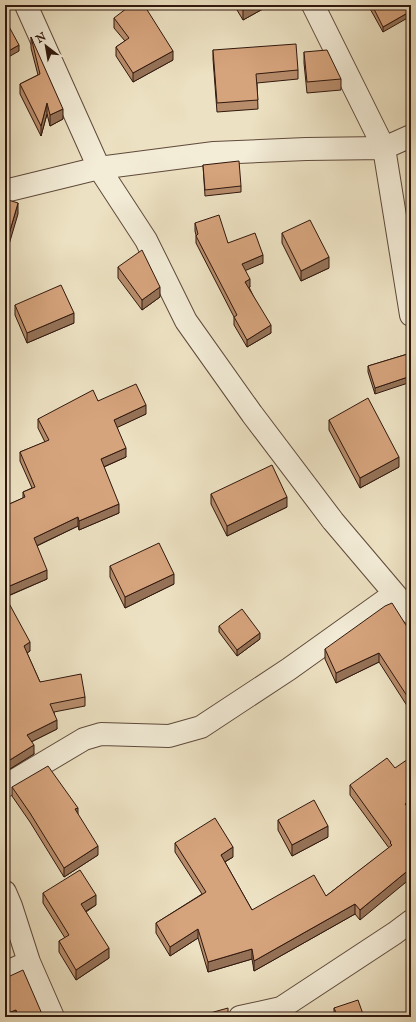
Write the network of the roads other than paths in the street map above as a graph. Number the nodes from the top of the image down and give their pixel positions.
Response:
1 (26, 5) edge
2 (313, 5) edge
3 (411, 136) edge
4 (384, 148) junction
5 (100, 168) junction
6 (5, 191) edge
7 (411, 315) edge
8 (394, 594) junction
9 (411, 613) edge
10 (5, 786) edge
11 (5, 892) edge
12 (411, 921) edge
13 (29, 962) junction
14 (5, 973) edge
15 (282, 1012) edge
16 (53, 1017) edge
17 (240, 1017) edge

1 - 5 street
2 - 4 street
3 - 4 street
4 - 5 street
4 - 7 street
5 - 6 street
5 - 8 street
8 - 9 street
8 - 10 street
11 - 13 street
12 - 15 street
13 - 14 street
13 - 16 street
15 - 17 street

